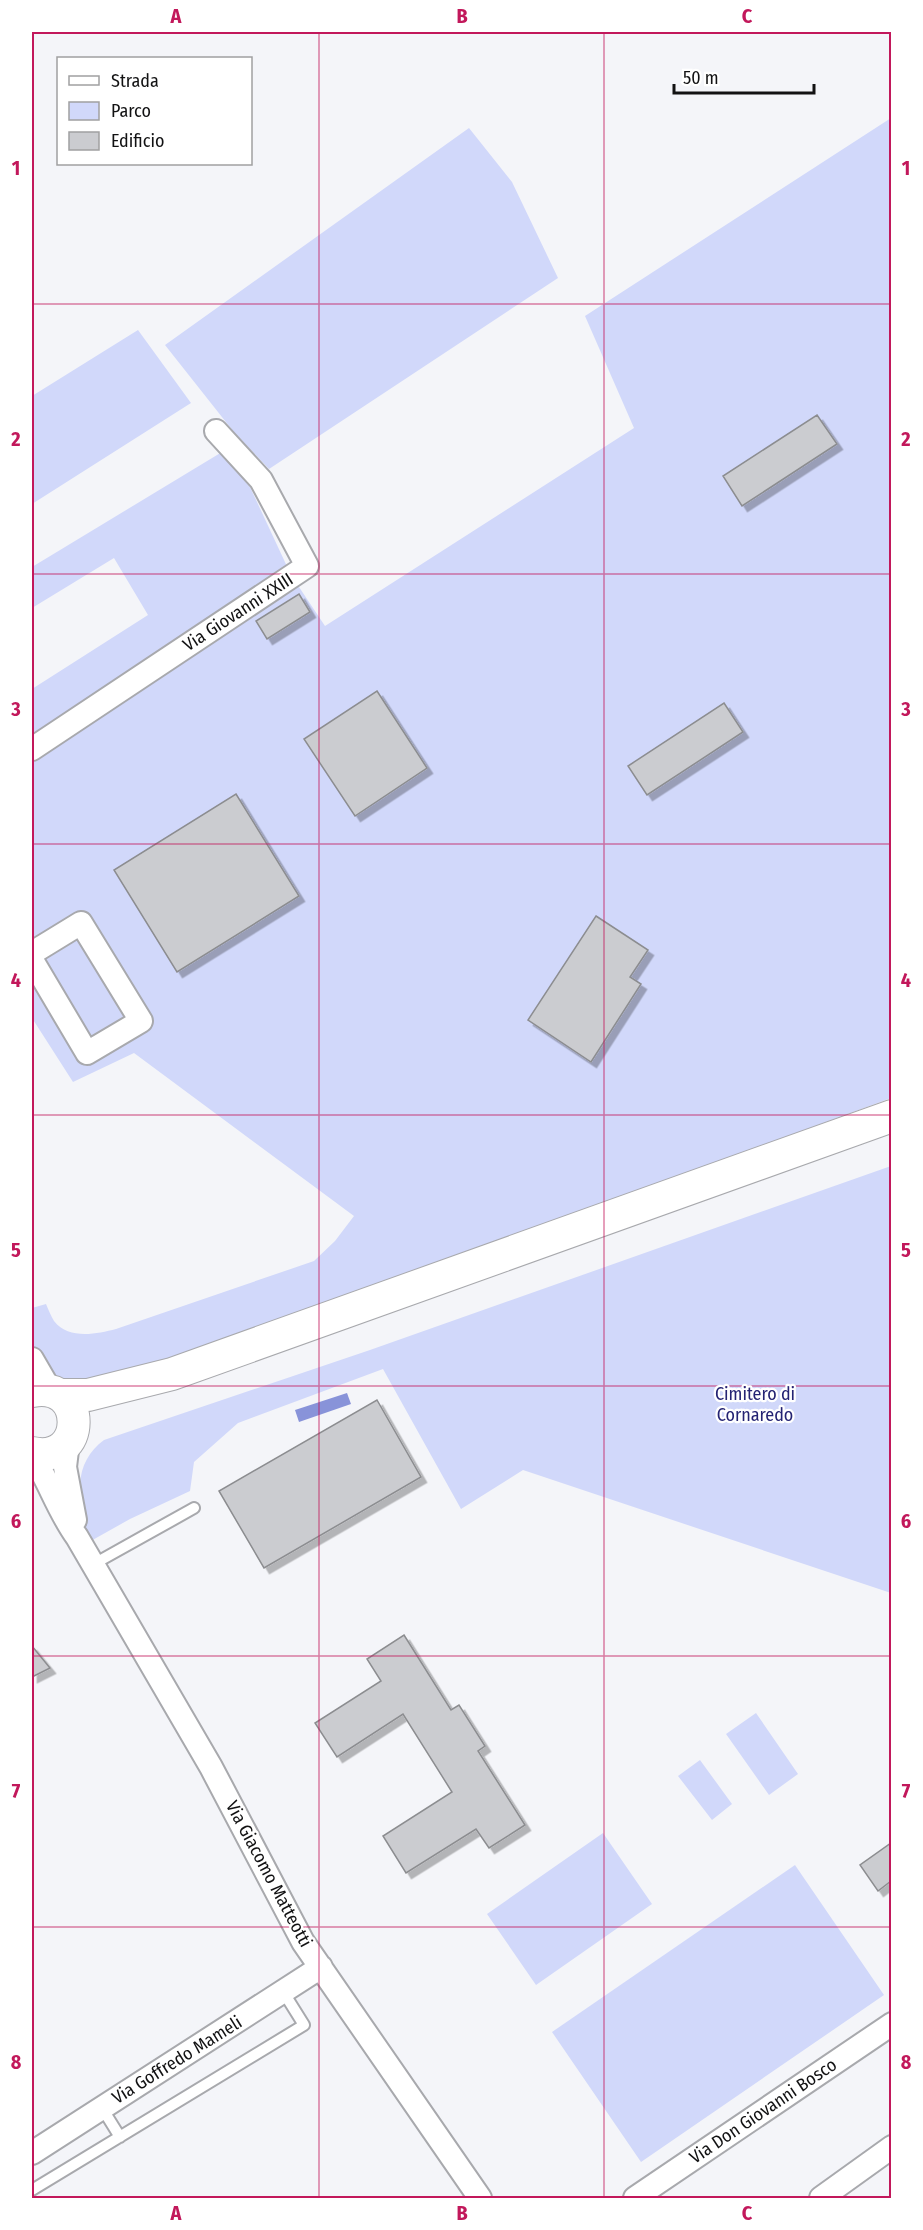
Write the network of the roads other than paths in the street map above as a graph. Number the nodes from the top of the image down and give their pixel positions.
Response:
1 (216, 431) dead end
2 (32, 749) edge
3 (32, 953) edge
4 (32, 960) edge
5 (38, 984) edge
6 (891, 1116) edge
7 (32, 1359) edge
8 (172, 1374) junction
9 (47, 1392) edge
10 (70, 1437) junction
11 (32, 1454) edge
12 (194, 1508) dead end
13 (77, 1537) junction
14 (92, 1565) junction
15 (321, 1967) junction
16 (284, 1992) junction
17 (891, 2024) edge
18 (102, 2108) junction
19 (120, 2137) junction
20 (891, 2147) edge
21 (32, 2153) edge
22 (32, 2190) edge
23 (480, 2199) edge
24 (635, 2199) edge
25 (821, 2199) edge

1 - 2 street, Via Giovanni XXIII
3 - 5 street
4 - 5 street
6 - 8 street
7 - 9 street
8 - 9 street
8 - 10 street
9 - 10 street
10 - 11 street
10 - 13 street, Via Giacomo Matteotti
11 - 13 street, Via Giacomo Matteotti
12 - 14 lane
13 - 14 street, Via Giacomo Matteotti
14 - 15 street, Via Giacomo Matteotti
15 - 16 street, Via Goffredo Mameli
15 - 23 street, Via Giacomo Matteotti
16 - 18 street, Via Goffredo Mameli
16 - 19 lane
17 - 24 street, Via Don Giovanni Bosco
18 - 19 lane
18 - 21 street, Via Goffredo Mameli
19 - 22 lane
20 - 25 street

